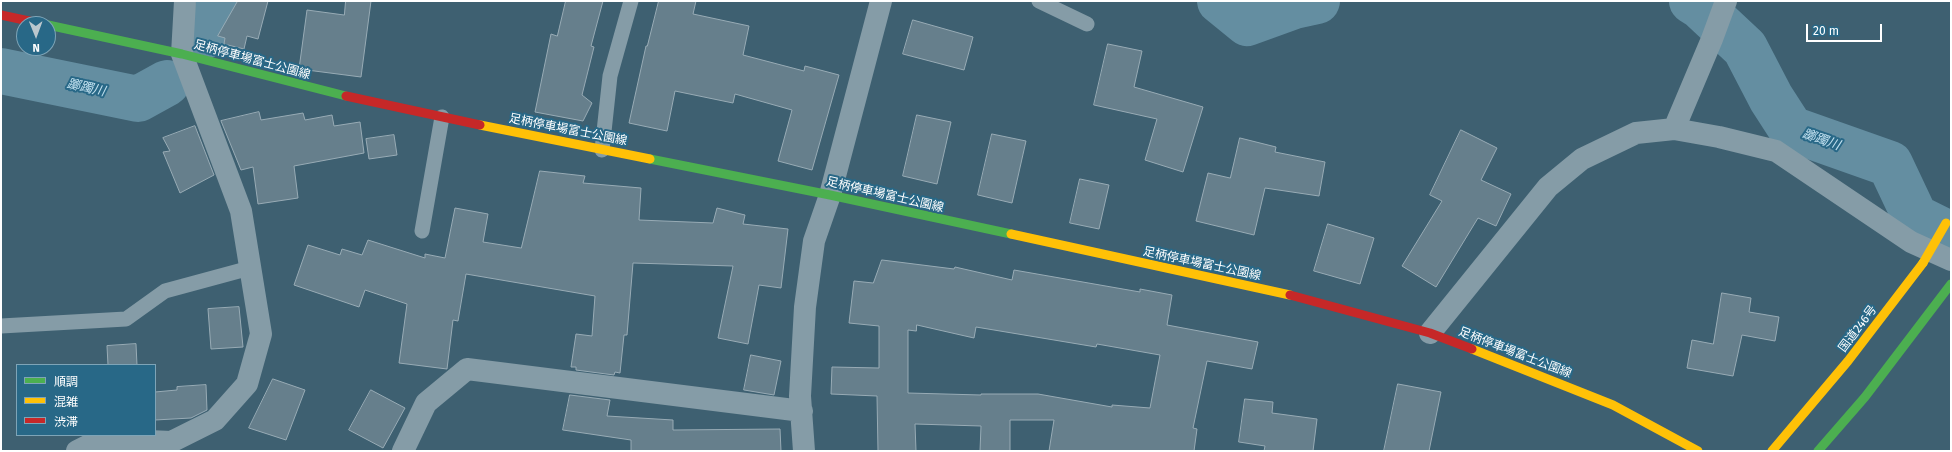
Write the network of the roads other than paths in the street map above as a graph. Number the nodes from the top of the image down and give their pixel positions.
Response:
1 (185, 1) edge
2 (631, 1) edge
3 (881, 1) edge
4 (1038, 1) edge
5 (1725, 4) edge
6 (1, 15) edge
7 (16, 18) edge
8 (1087, 24) dead end
9 (56, 27) edge
10 (182, 54) junction
11 (442, 116) junction
12 (1674, 129) junction
13 (602, 150) junction
14 (830, 195) junction
15 (1951, 213) edge
16 (422, 231) dead end
17 (1951, 260) edge
18 (250, 268) junction
19 (1951, 284) edge
20 (1, 326) edge
21 (1430, 333) junction
22 (802, 411) junction
23 (77, 451) edge
24 (403, 451) edge
25 (804, 451) edge
26 (1698, 451) edge
27 (1772, 451) edge
28 (1818, 451) edge

1 - 10 street
2 - 13 lane
3 - 14 street
4 - 8 lane
5 - 12 street
6 - 7 main road
9 - 10 main road, 足柄停車場富士公園線
10 - 11 main road, 足柄停車場富士公園線
10 - 18 street
11 - 13 main road, 足柄停車場富士公園線
11 - 16 lane
12 - 17 street
12 - 21 street
13 - 14 main road, 足柄停車場富士公園線
14 - 21 main road, 足柄停車場富士公園線
14 - 22 street
15 - 27 main road, 国道246号, bridge
18 - 20 lane
18 - 23 street
19 - 28 main road
21 - 26 main road, 足柄停車場富士公園線
22 - 24 street
22 - 25 street

